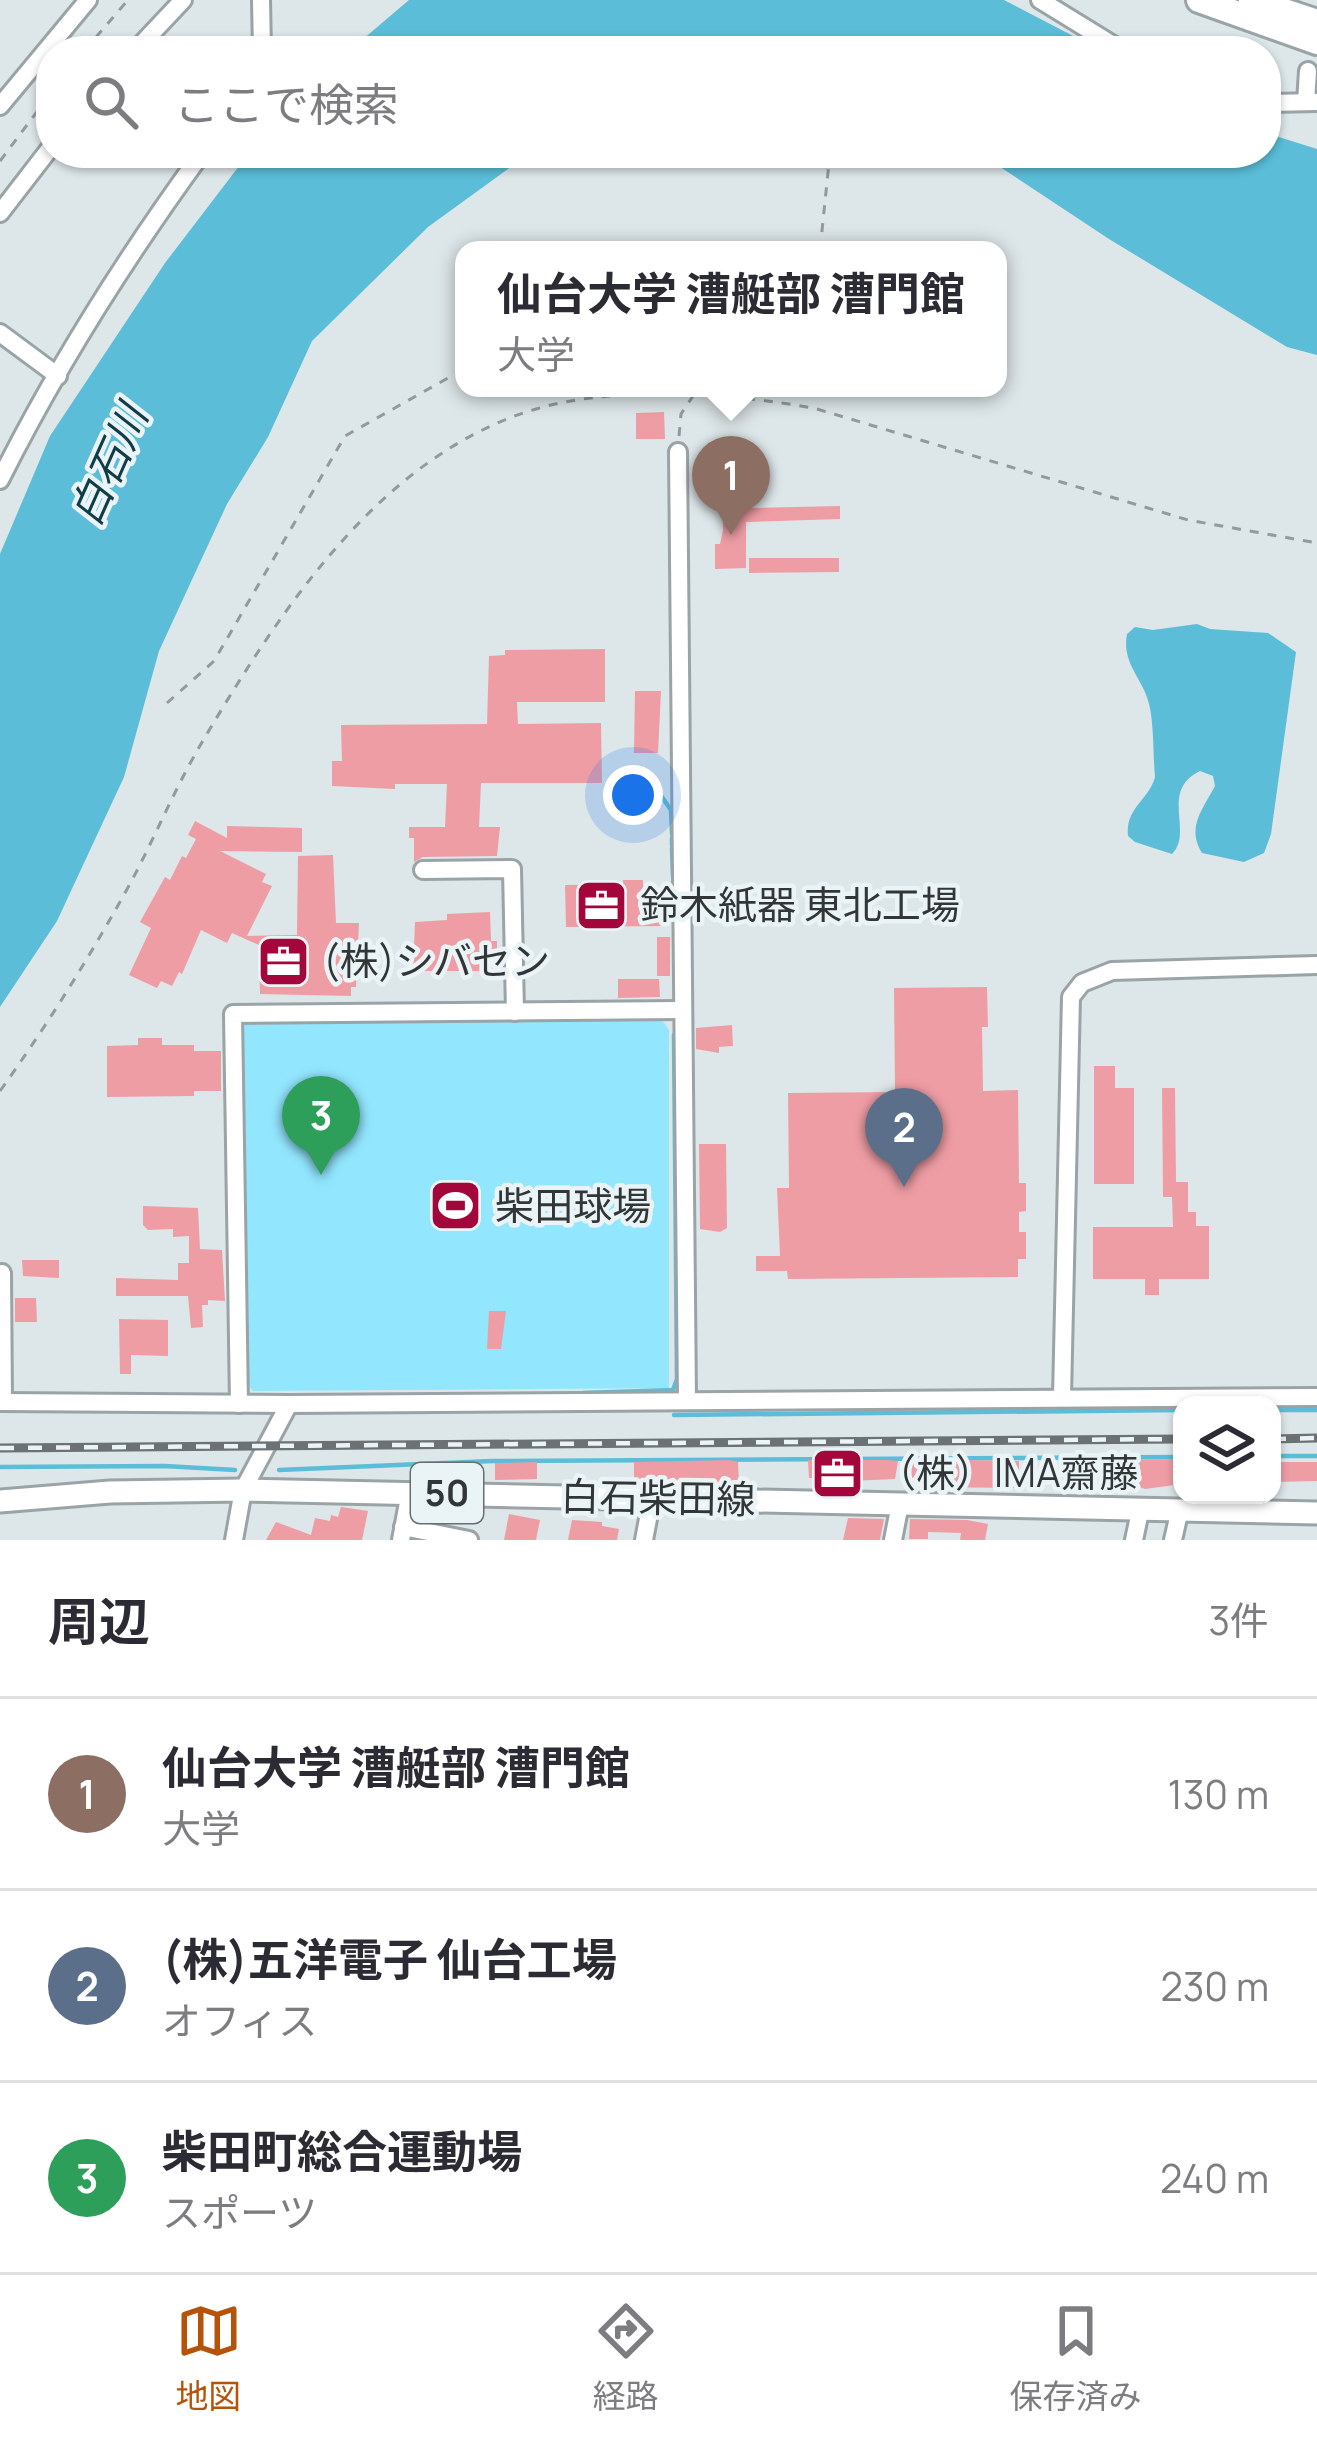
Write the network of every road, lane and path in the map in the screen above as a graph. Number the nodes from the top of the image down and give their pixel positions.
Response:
1 (88, 0) edge
2 (128, 0) edge
3 (183, 0) edge
4 (261, 0) edge
5 (1040, 0) edge
6 (1199, 0) edge
7 (1251, 0) edge
8 (1317, 22) edge
9 (58, 36) edge
10 (97, 36) edge
11 (149, 36) edge
12 (262, 36) edge
13 (1099, 36) edge
14 (1317, 42) edge
15 (36, 63) edge
16 (1308, 71) dead end
17 (1311, 102) edge
18 (1281, 103) edge
19 (0, 106) edge
20 (36, 113) edge
21 (0, 161) edge
22 (36, 166) edge
23 (191, 168) edge
24 (828, 168) edge
25 (0, 213) edge
26 (821, 241) edge
27 (0, 333) edge
28 (455, 374) edge
29 (58, 376) junction
30 (615, 397) edge
31 (691, 397) edge
32 (716, 397) edge
33 (678, 452) joint
34 (0, 480) edge
35 (1317, 543) edge
36 (167, 703) dead end
37 (423, 870) dead end
38 (1317, 964) edge
39 (681, 1010) junction
40 (515, 1012) junction
41 (0, 1091) edge
42 (2, 1273) edge
43 (1317, 1396) edge
44 (1062, 1397) junction
45 (687, 1401) junction
46 (1, 1402) edge
47 (239, 1404) junction
48 (289, 1404) junction
49 (243, 1490) junction
50 (410, 1492) junction
51 (652, 1498) junction
52 (0, 1501) edge
53 (900, 1504) junction
54 (1141, 1508) junction
55 (1180, 1509) junction
56 (1317, 1514) edge
57 (402, 1534) edge
58 (234, 1540) edge
59 (470, 1540) edge
60 (644, 1540) edge
61 (893, 1540) edge
62 (1134, 1540) edge
63 (1173, 1540) edge

1 - 9 street
2 - 10 path
3 - 11 street
4 - 12 street
5 - 13 street
6 - 14 highway
7 - 8 highway
15 - 19 street
16 - 17 street
17 - 18 street
20 - 21 path
22 - 25 street
23 - 29 street
24 - 26 path
27 - 29 street
28 - 36 path
29 - 34 street
30 - 41 path
31 - 33 path
32 - 35 path
33 - 39 street
37 - 40 street
38 - 44 street
39 - 40 street
39 - 45 street
40 - 47 street
42 - 46 street
43 - 44 street
44 - 45 street
45 - 48 street
46 - 47 street
47 - 48 street
48 - 49 street
49 - 50 main road, 白石柴田線 / 50
49 - 52 main road, 白石柴田線 / 50
49 - 58 street
50 - 51 main road, 白石柴田線 / 50
50 - 57 street
51 - 53 main road, 白石柴田線 / 50
51 - 60 street
53 - 54 main road, 白石柴田線 / 50
53 - 61 street
54 - 55 main road, 白石柴田線 / 50
54 - 62 street
55 - 56 main road, 白石柴田線 / 50
55 - 63 street
57 - 59 street

